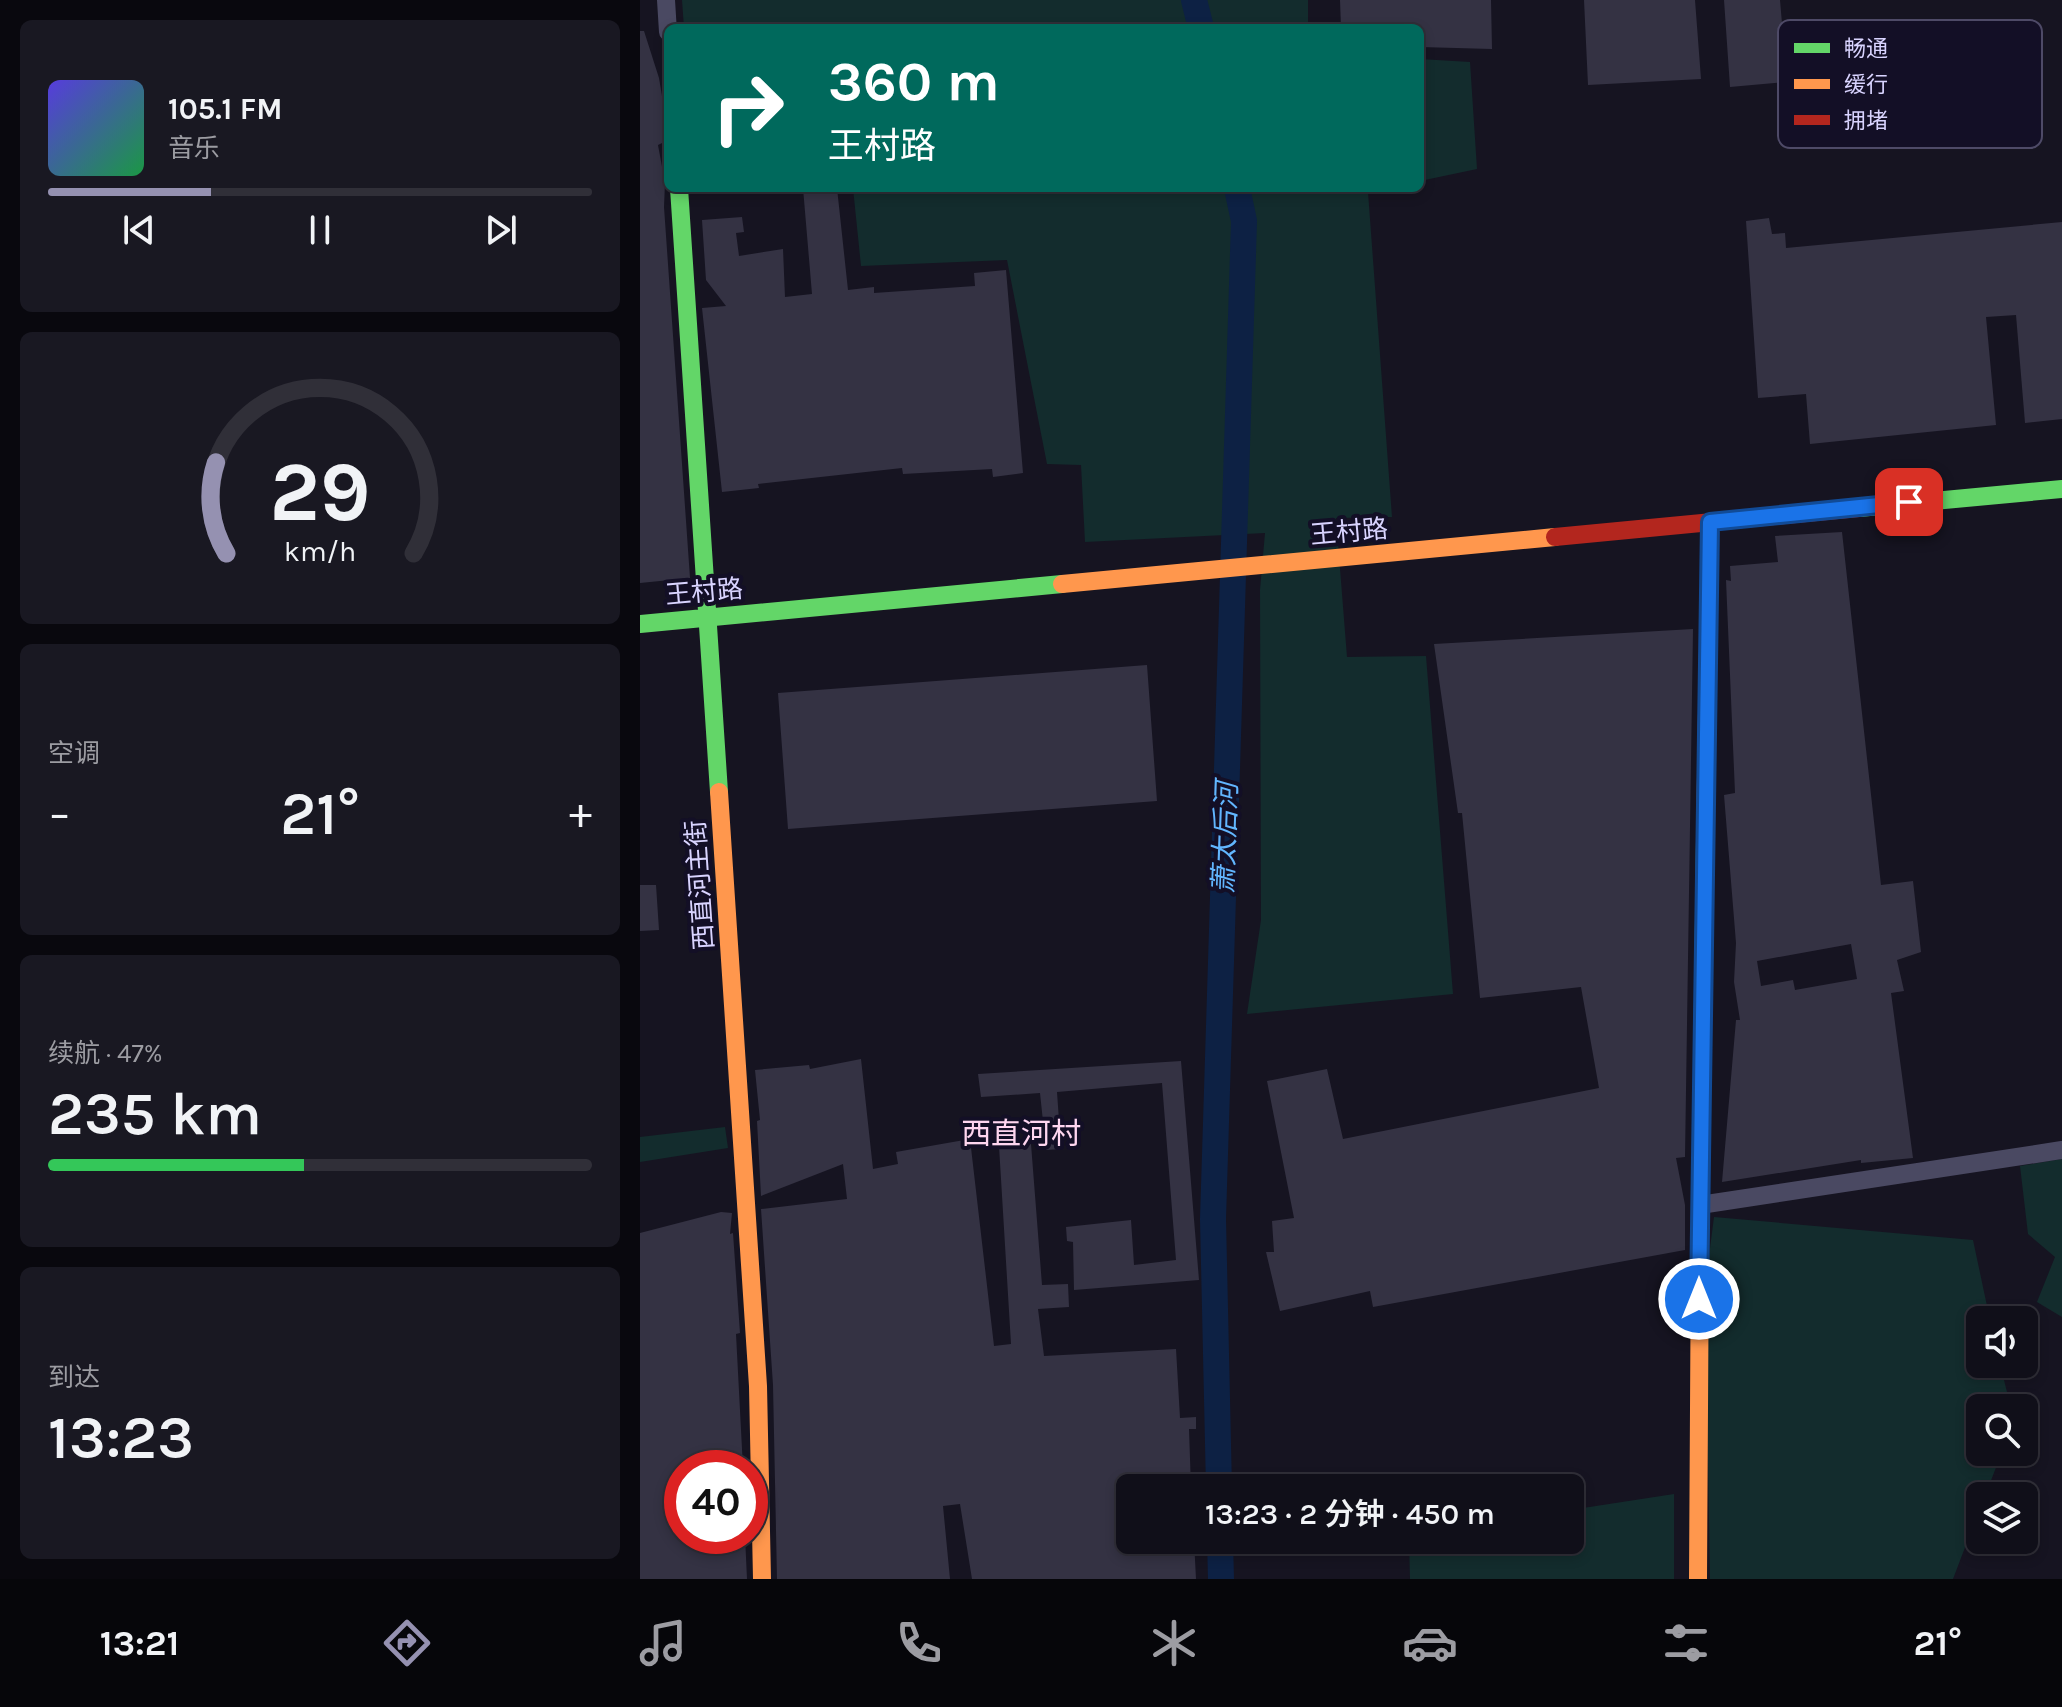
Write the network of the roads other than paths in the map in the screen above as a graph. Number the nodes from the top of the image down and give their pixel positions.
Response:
1 (666, 0) edge
2 (668, 24) edge
3 (679, 192) edge
4 (2062, 489) edge
5 (1710, 522) junction
6 (708, 618) junction
7 (640, 624) edge
8 (2062, 1150) edge
9 (1700, 1205) junction
10 (762, 1579) edge
11 (1698, 1579) edge

1 - 2 street
3 - 6 street, 西直河主街
4 - 5 street, 王村路
5 - 6 street, 王村路
5 - 9 street
6 - 7 street, 王村路
6 - 10 street, 西直河主街
8 - 9 street
9 - 11 street

